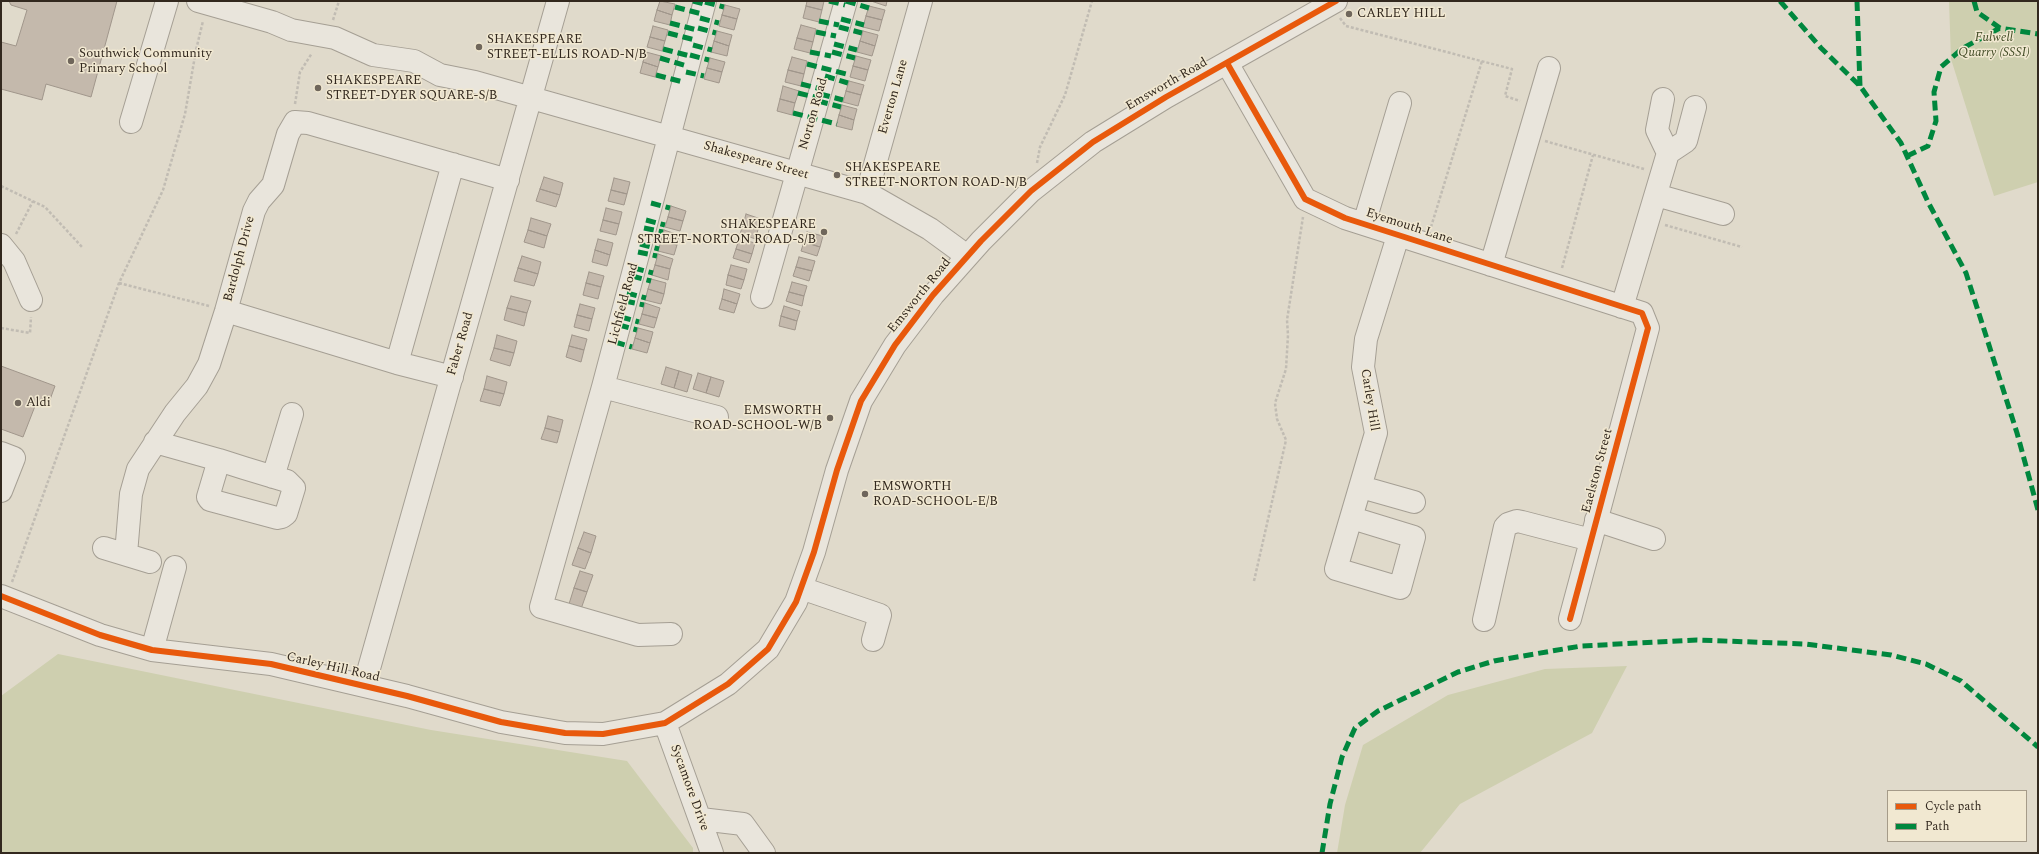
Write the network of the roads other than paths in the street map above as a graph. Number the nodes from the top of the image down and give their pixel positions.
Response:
1 (167, 1) edge
2 (558, 1) edge
3 (705, 1) edge
4 (846, 1) edge
5 (921, 1) edge
6 (202, 2) edge
7 (1333, 3) edge
8 (1228, 62) junction
9 (1550, 68) dead end
10 (531, 98) junction
11 (1663, 99) dead end
12 (1400, 103) dead end
13 (1695, 107) dead end
14 (131, 122) dead end
15 (668, 136) junction
16 (1668, 153) junction
17 (453, 164) junction
18 (798, 173) junction
19 (508, 180) junction
20 (867, 193) junction
21 (1656, 195) junction
22 (1723, 214) dead end
23 (1364, 224) junction
24 (1398, 236) junction
25 (4, 249) edge
26 (968, 256) junction
27 (1491, 265) junction
28 (762, 297) dead end
29 (31, 300) road end
30 (1622, 307) junction
31 (226, 311) junction
32 (1648, 328) joint
33 (397, 363) junction
34 (452, 377) junction
35 (603, 387) junction
36 (292, 414) dead end
37 (717, 417) dead end
38 (155, 442) junction
39 (1, 453) edge
40 (219, 460) junction
41 (273, 477) junction
42 (1361, 487) junction
43 (1, 491) edge
44 (1414, 502) dead end
45 (1352, 518) dead end
46 (1594, 530) junction
47 (1654, 539) dead end
48 (104, 548) dead end
49 (126, 554) junction
50 (150, 562) dead end
51 (175, 567) dead end
52 (801, 588) junction
53 (4, 597) edge
54 (1570, 619) dead end
55 (1484, 620) dead end
56 (672, 634) dead end
57 (873, 640) dead end
58 (152, 650) junction
59 (364, 686) junction
60 (665, 723) junction
61 (701, 819) junction
62 (712, 853) edge
63 (764, 853) edge

1 - 14 street
2 - 10 street, Faber Road
3 - 15 street, Lichfield Road
4 - 18 street, Norton Road
5 - 20 street, Everton Lane
6 - 10 street, Shakespeare Street
7 - 8 street, Emsworth Road
8 - 23 street, Eyemouth Lane
8 - 26 street, Emsworth Road
9 - 27 street
10 - 15 street, Shakespeare Street
10 - 19 street, Faber Road
11 - 16 street
12 - 23 street, Eyemouth Lane
13 - 16 street
15 - 18 street, Shakespeare Street
15 - 35 street, Lichfield Road
16 - 21 street
17 - 19 street
17 - 31 street, Bardolph Drive
17 - 33 street
18 - 20 street, Shakespeare Street
18 - 28 street, Norton Road
19 - 34 street, Faber Road
20 - 26 street, Shakespeare Street
21 - 22 street
21 - 30 street
23 - 24 street, Eyemouth Lane
24 - 27 street, Eyemouth Lane
24 - 42 street, Carley Hill
25 - 29 street
26 - 52 street, Emsworth Road
27 - 30 street, Eyemouth Lane
30 - 32 street, Eyemouth Lane
31 - 33 street
31 - 38 street, Bardolph Drive
32 - 46 street, Eaelston Street
33 - 34 street
34 - 59 street, Faber Road
35 - 37 street
35 - 56 street, Lichfield Road
36 - 41 street
38 - 40 street
38 - 49 street, Bardolph Drive
39 - 43 street
40 - 41 street
40 - 41 street
42 - 44 street
42 - 45 street, Carley Hill
46 - 47 street
46 - 54 street, Eaelston Street
46 - 55 street
48 - 49 street
49 - 50 street
51 - 58 street
52 - 57 street
52 - 60 street, Emsworth Road
53 - 58 street, Carley Hill Road
58 - 59 street, Carley Hill Road
59 - 60 street, Carley Hill Road
60 - 61 street, Sycamore Drive
61 - 62 street, Sycamore Drive
61 - 63 street

